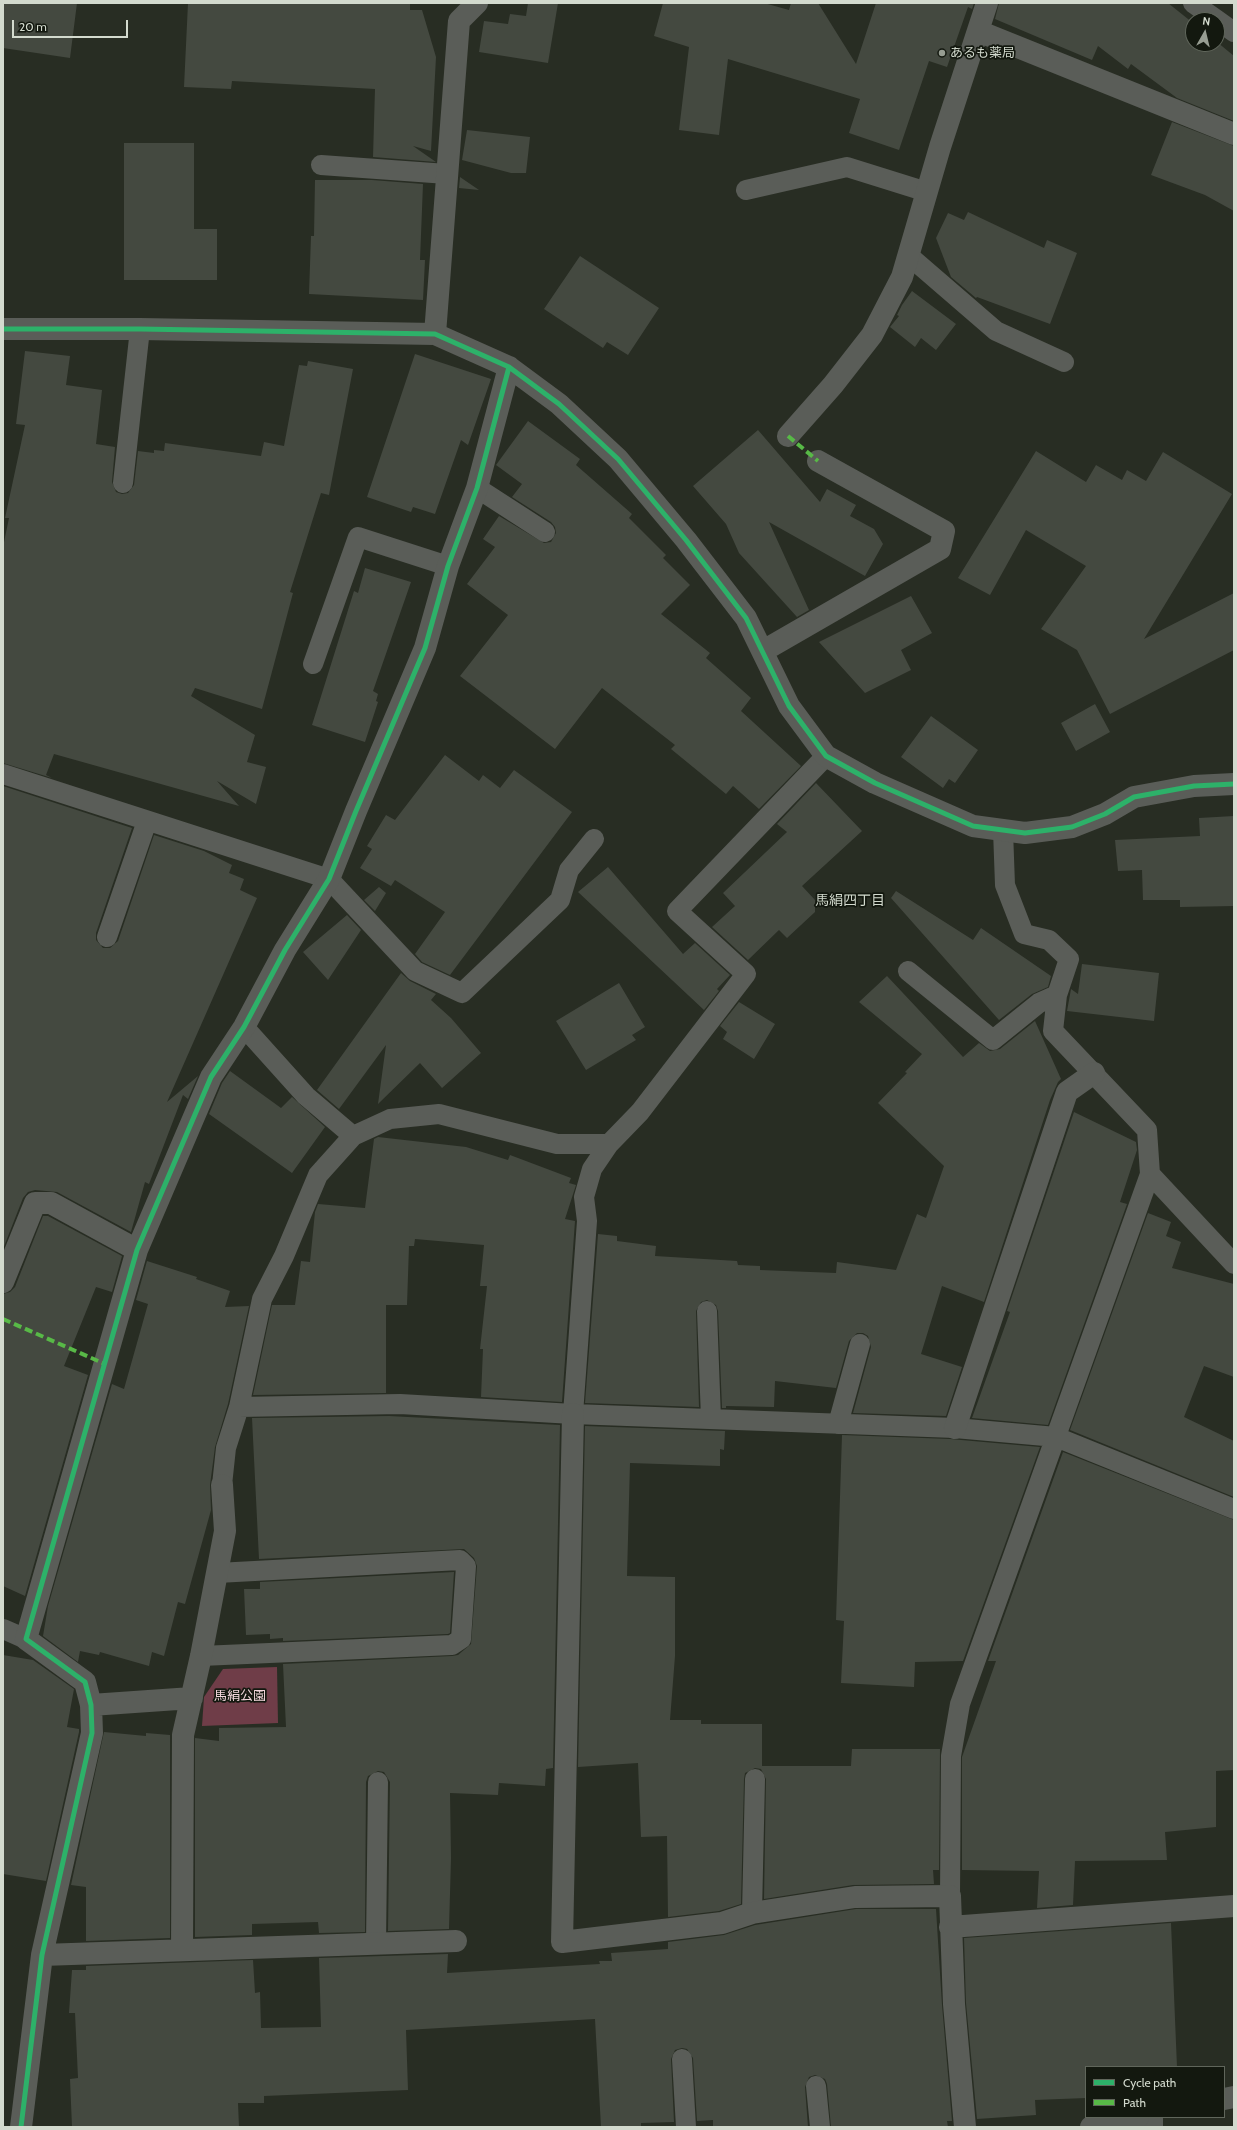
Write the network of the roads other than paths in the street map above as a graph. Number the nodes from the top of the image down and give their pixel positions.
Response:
1 (477, 3) edge
2 (987, 3) edge
3 (1193, 3) edge
4 (1206, 12) edge
5 (1225, 26) edge
6 (978, 31) junction
7 (1234, 32) edge
8 (1234, 134) edge
9 (321, 165) dead end
10 (447, 174) junction
11 (746, 190) dead end
12 (927, 192) junction
13 (908, 255) junction
14 (3, 329) edge
15 (140, 329) junction
16 (436, 334) junction
17 (1064, 362) dead end
18 (509, 367) junction
19 (788, 436) dead end
20 (818, 461) dead end
21 (123, 483) dead end
22 (477, 488) junction
23 (545, 532) dead end
24 (448, 566) junction
25 (763, 651) junction
26 (313, 664) dead end
27 (826, 756) junction
28 (3, 774) edge
29 (1234, 784) edge
30 (147, 821) junction
31 (1003, 830) junction
32 (594, 839) dead end
33 (329, 879) junction
34 (107, 936) dead end
35 (908, 970) dead end
36 (1057, 995) junction
37 (244, 1027) junction
38 (1094, 1073) junction
39 (353, 1136) junction
40 (609, 1144) junction
41 (1150, 1174) junction
42 (137, 1250) junction
43 (1234, 1264) edge
44 (3, 1282) edge
45 (707, 1311) dead end
46 (860, 1344) dead end
47 (238, 1407) junction
48 (573, 1414) junction
49 (711, 1419) junction
50 (838, 1424) junction
51 (955, 1428) junction
52 (1056, 1437) junction
53 (222, 1485) joint
54 (1234, 1509) edge
55 (217, 1573) junction
56 (3, 1630) edge
57 (26, 1638) junction
58 (201, 1656) junction
59 (192, 1698) junction
60 (91, 1705) junction
61 (754, 1779) dead end
62 (378, 1782) dead end
63 (950, 1896) junction
64 (1234, 1906) edge
65 (752, 1913) junction
66 (950, 1927) junction
67 (456, 1941) dead end
68 (376, 1944) junction
69 (182, 1950) junction
70 (42, 1955) junction
71 (682, 2060) dead end
72 (816, 2086) dead end
73 (1133, 2118) edge
74 (21, 2127) edge
75 (686, 2127) edge
76 (820, 2127) edge
77 (966, 2127) edge
78 (1091, 2127) edge

1 - 10 street
2 - 6 street
3 - 4 lane
5 - 7 lane
6 - 8 street
6 - 12 street
9 - 10 lane
10 - 16 street
11 - 12 lane
12 - 13 street
13 - 17 lane
13 - 19 street
14 - 15 street
15 - 16 street
15 - 21 lane
16 - 18 street
18 - 22 street
18 - 25 street
20 - 25 street
22 - 23 lane
22 - 24 street
24 - 26 lane
24 - 33 street
25 - 27 street
27 - 31 street
27 - 40 lane
28 - 30 lane
29 - 31 street
30 - 33 lane
30 - 34 lane
31 - 36 lane
32 - 33 lane
33 - 37 street
35 - 36 lane
36 - 38 lane
37 - 39 lane
37 - 42 street
38 - 41 lane
38 - 51 street
39 - 40 lane
39 - 47 lane
40 - 48 lane
41 - 43 lane
41 - 52 lane
42 - 44 street
42 - 57 street
45 - 49 lane
46 - 50 lane
47 - 48 lane
47 - 53 lane
48 - 49 lane
48 - 65 street
49 - 50 lane
50 - 51 lane
51 - 52 lane
52 - 54 lane
52 - 63 lane
53 - 55 street
55 - 58 street
55 - 58 lane
56 - 57 lane
57 - 60 street
58 - 59 street
59 - 60 street
59 - 69 street
60 - 70 street
61 - 65 lane
62 - 68 lane
63 - 65 street
63 - 66 street
64 - 66 street
66 - 77 street
67 - 68 street
68 - 69 street
69 - 70 street
70 - 74 street
71 - 75 lane
72 - 76 lane
73 - 78 street

